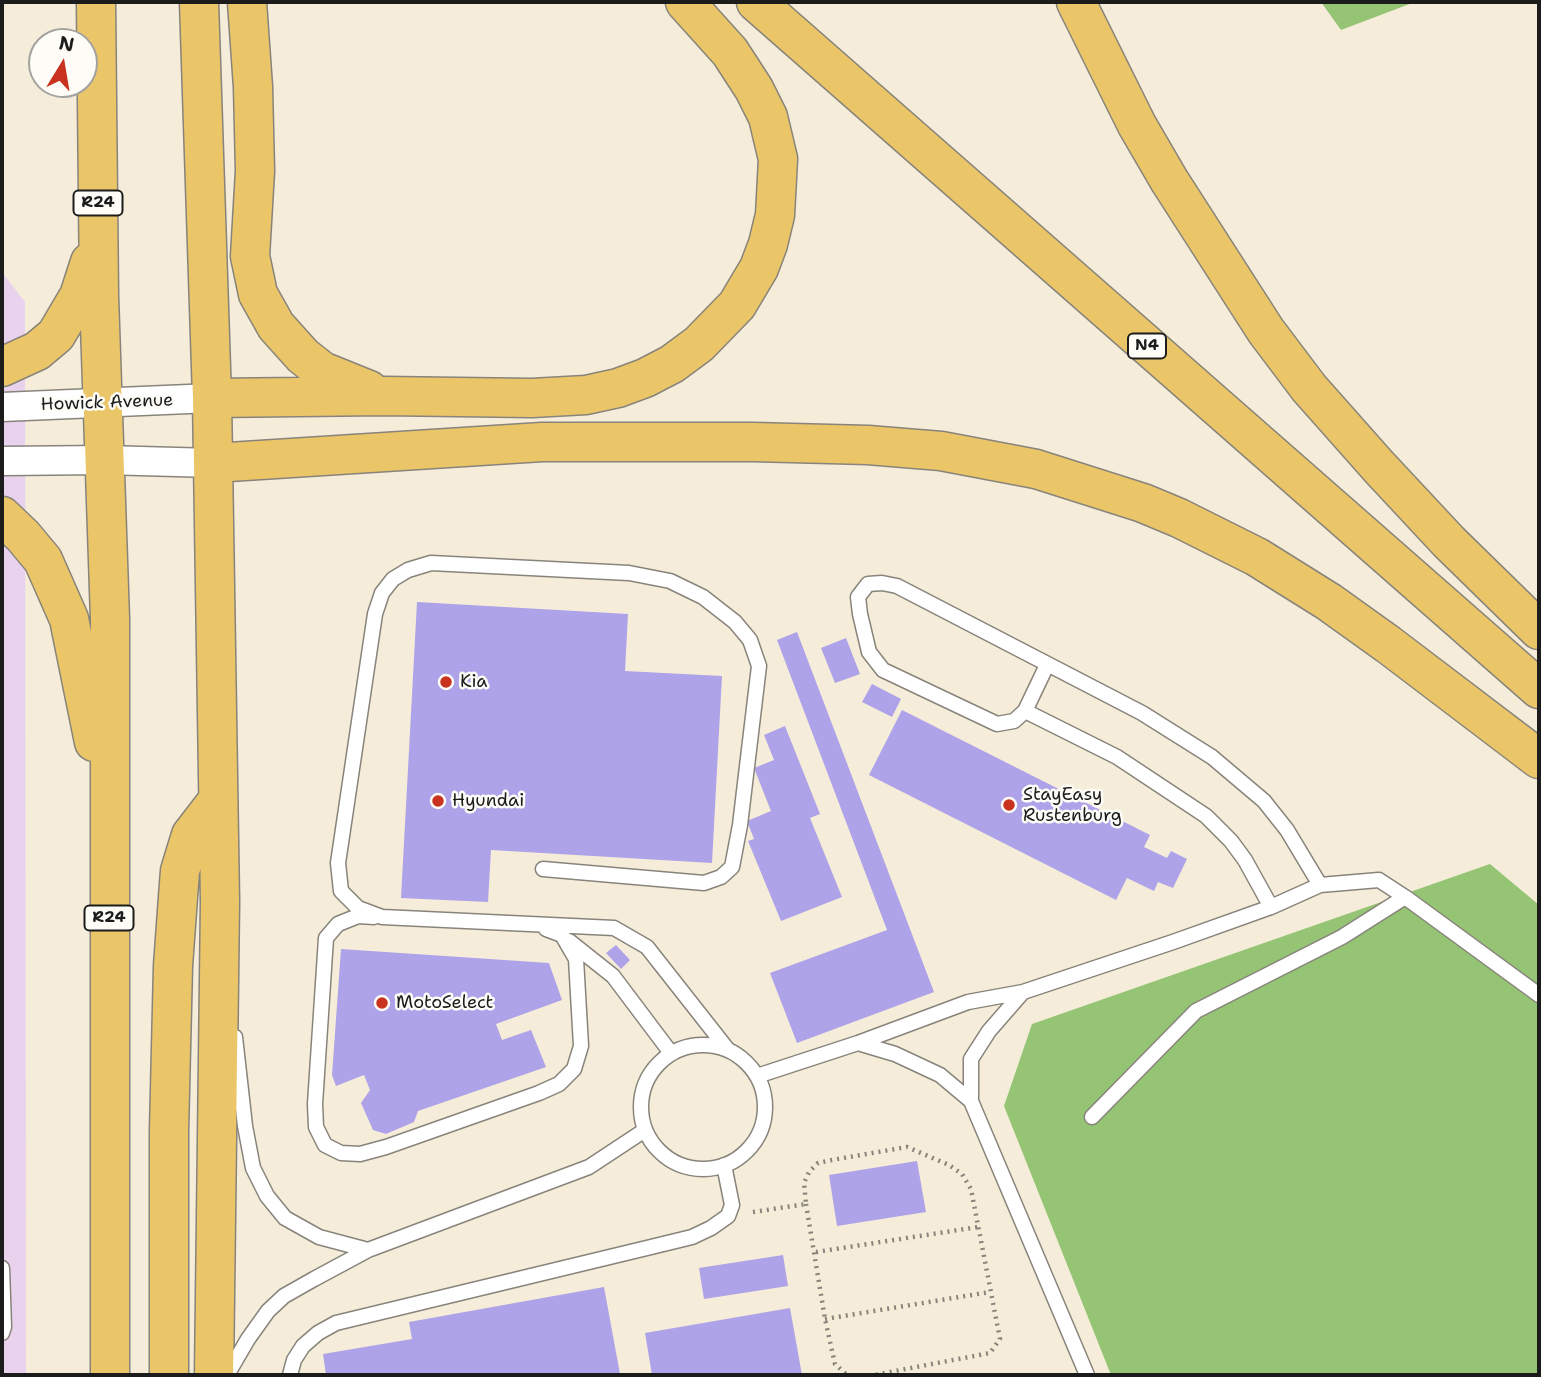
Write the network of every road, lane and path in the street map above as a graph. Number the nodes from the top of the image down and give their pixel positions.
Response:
1 (96, 2) edge
2 (199, 2) edge
3 (247, 2) edge
4 (685, 2) edge
5 (756, 2) edge
6 (1076, 2) edge
7 (99, 233) junction
8 (2, 367) edge
9 (384, 396) junction
10 (212, 398) junction
11 (103, 404) junction
12 (2, 407) edge
13 (104, 460) junction
14 (2, 461) edge
15 (213, 463) junction
16 (2, 516) edge
17 (1539, 630) edge
18 (1047, 665) junction
19 (1539, 689) edge
20 (1025, 711) junction
21 (1539, 759) edge
22 (218, 800) junction
23 (109, 801) junction
24 (543, 869) dead end
25 (1320, 885) junction
26 (1405, 897) junction
27 (220, 901) junction
28 (1270, 907) junction
29 (382, 916) junction
30 (533, 925) junction
31 (562, 934) junction
32 (1023, 992) junction
33 (1539, 995) edge
34 (858, 1043) junction
35 (728, 1050) junction
36 (671, 1053) junction
37 (757, 1076) junction
38 (971, 1101) junction
39 (1092, 1116) dead end
40 (645, 1130) junction
41 (724, 1165) junction
42 (806, 1204) junction
43 (728, 1216) junction
44 (978, 1227) junction
45 (368, 1250) junction
46 (816, 1252) junction
47 (2, 1268) edge
48 (990, 1292) junction
49 (825, 1319) junction
50 (2, 1333) edge
51 (110, 1375) edge
52 (169, 1375) edge
53 (214, 1375) edge
54 (227, 1375) edge
55 (290, 1375) edge
56 (847, 1375) edge
57 (874, 1375) edge
58 (1087, 1375) edge

1 - 7 main road, R24
2 - 10 main road
3 - 9 main road
4 - 9 main road
5 - 19 main road, N4
6 - 17 main road
7 - 8 main road
7 - 11 main road, R24
9 - 10 main road
10 - 11 street, Howick Avenue
10 - 15 main road
11 - 12 street, Howick Avenue
11 - 13 main road, R24
13 - 14 street
13 - 15 street
13 - 23 main road, R24
15 - 21 main road
15 - 22 main road
16 - 23 main road
18 - 20 lane
18 - 20 lane
18 - 25 lane
20 - 28 lane
22 - 27 main road
22 - 52 main road
23 - 51 main road, R24
24 - 29 lane
25 - 26 lane
25 - 28 lane
26 - 33 lane
26 - 39 lane
27 - 45 lane
27 - 53 main road
28 - 32 lane
29 - 30 lane
29 - 31 lane
30 - 31 lane
30 - 35 lane
31 - 36 lane
32 - 34 lane
32 - 38 lane
34 - 37 lane
34 - 38 lane
35 - 36 lane
35 - 37 lane
36 - 40 lane
37 - 41 lane
38 - 58 lane
40 - 41 lane
40 - 45 lane
41 - 43 lane
42 - 43 path
42 - 44 path
42 - 46 path
43 - 55 lane
44 - 46 path
44 - 48 path
45 - 54 lane
46 - 49 path
47 - 50 lane
48 - 49 path
48 - 57 path
49 - 56 path

